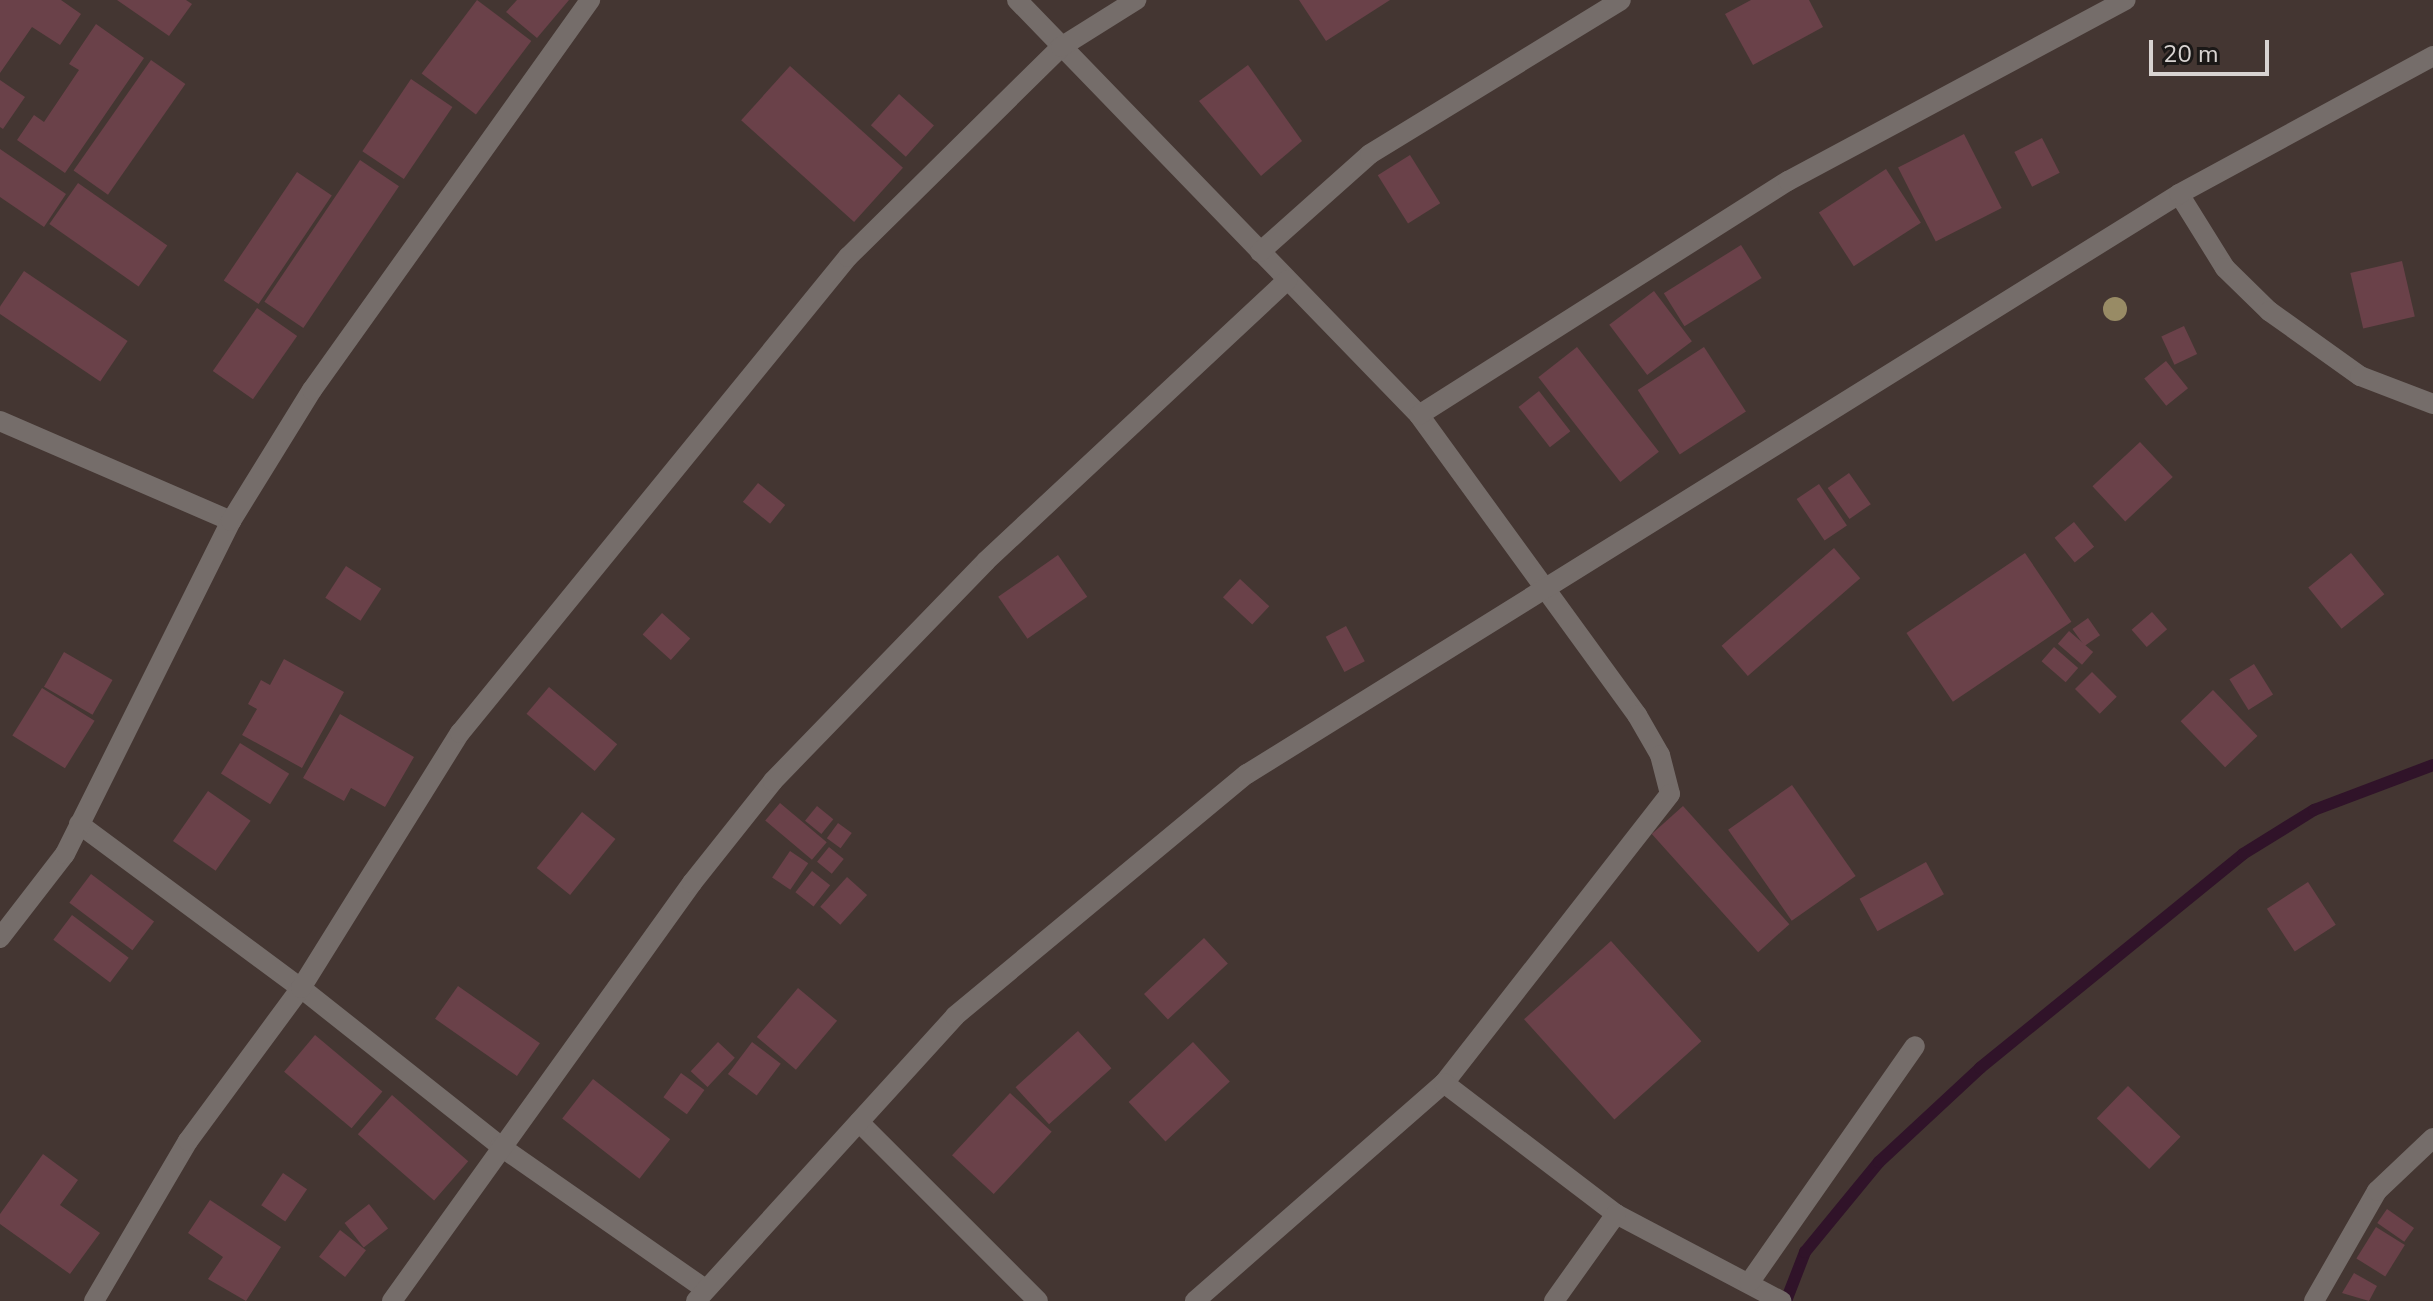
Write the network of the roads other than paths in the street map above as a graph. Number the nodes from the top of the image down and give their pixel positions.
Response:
1 (590, 0) edge
2 (1017, 0) edge
3 (1136, 0) edge
4 (1621, 0) edge
5 (2126, 0) edge
6 (1061, 47) junction
7 (2433, 56) edge
8 (2179, 194) junction
9 (1260, 252) junction
10 (1287, 280) junction
11 (2433, 404) edge
12 (1419, 415) junction
13 (0, 421) edge
14 (231, 521) junction
15 (1547, 587) junction
16 (79, 824) junction
17 (0, 938) edge
18 (301, 988) junction
19 (1915, 1046) dead end
20 (1444, 1083) junction
21 (859, 1122) junction
22 (2433, 1138) edge
23 (500, 1146) junction
24 (1616, 1214) junction
25 (1765, 1292) edge
26 (700, 1295) edge
27 (94, 1301) edge
28 (392, 1301) edge
29 (1038, 1301) edge
30 (1195, 1301) edge
31 (1554, 1301) edge
32 (2314, 1301) edge

1 - 14 lane
2 - 6 lane
3 - 6 lane
4 - 9 lane
5 - 12 lane
6 - 9 lane
6 - 18 lane
7 - 8 lane
8 - 11 lane
8 - 15 lane
9 - 10 lane
10 - 12 lane
10 - 23 lane
12 - 15 lane
13 - 14 lane
14 - 16 lane
15 - 20 lane
15 - 21 lane
16 - 17 lane
16 - 18 lane
18 - 23 lane
18 - 27 lane
19 - 25 lane
20 - 24 lane
20 - 30 lane
21 - 26 lane
21 - 29 lane
22 - 32 lane
23 - 26 lane
23 - 28 lane
24 - 25 lane
24 - 31 lane

